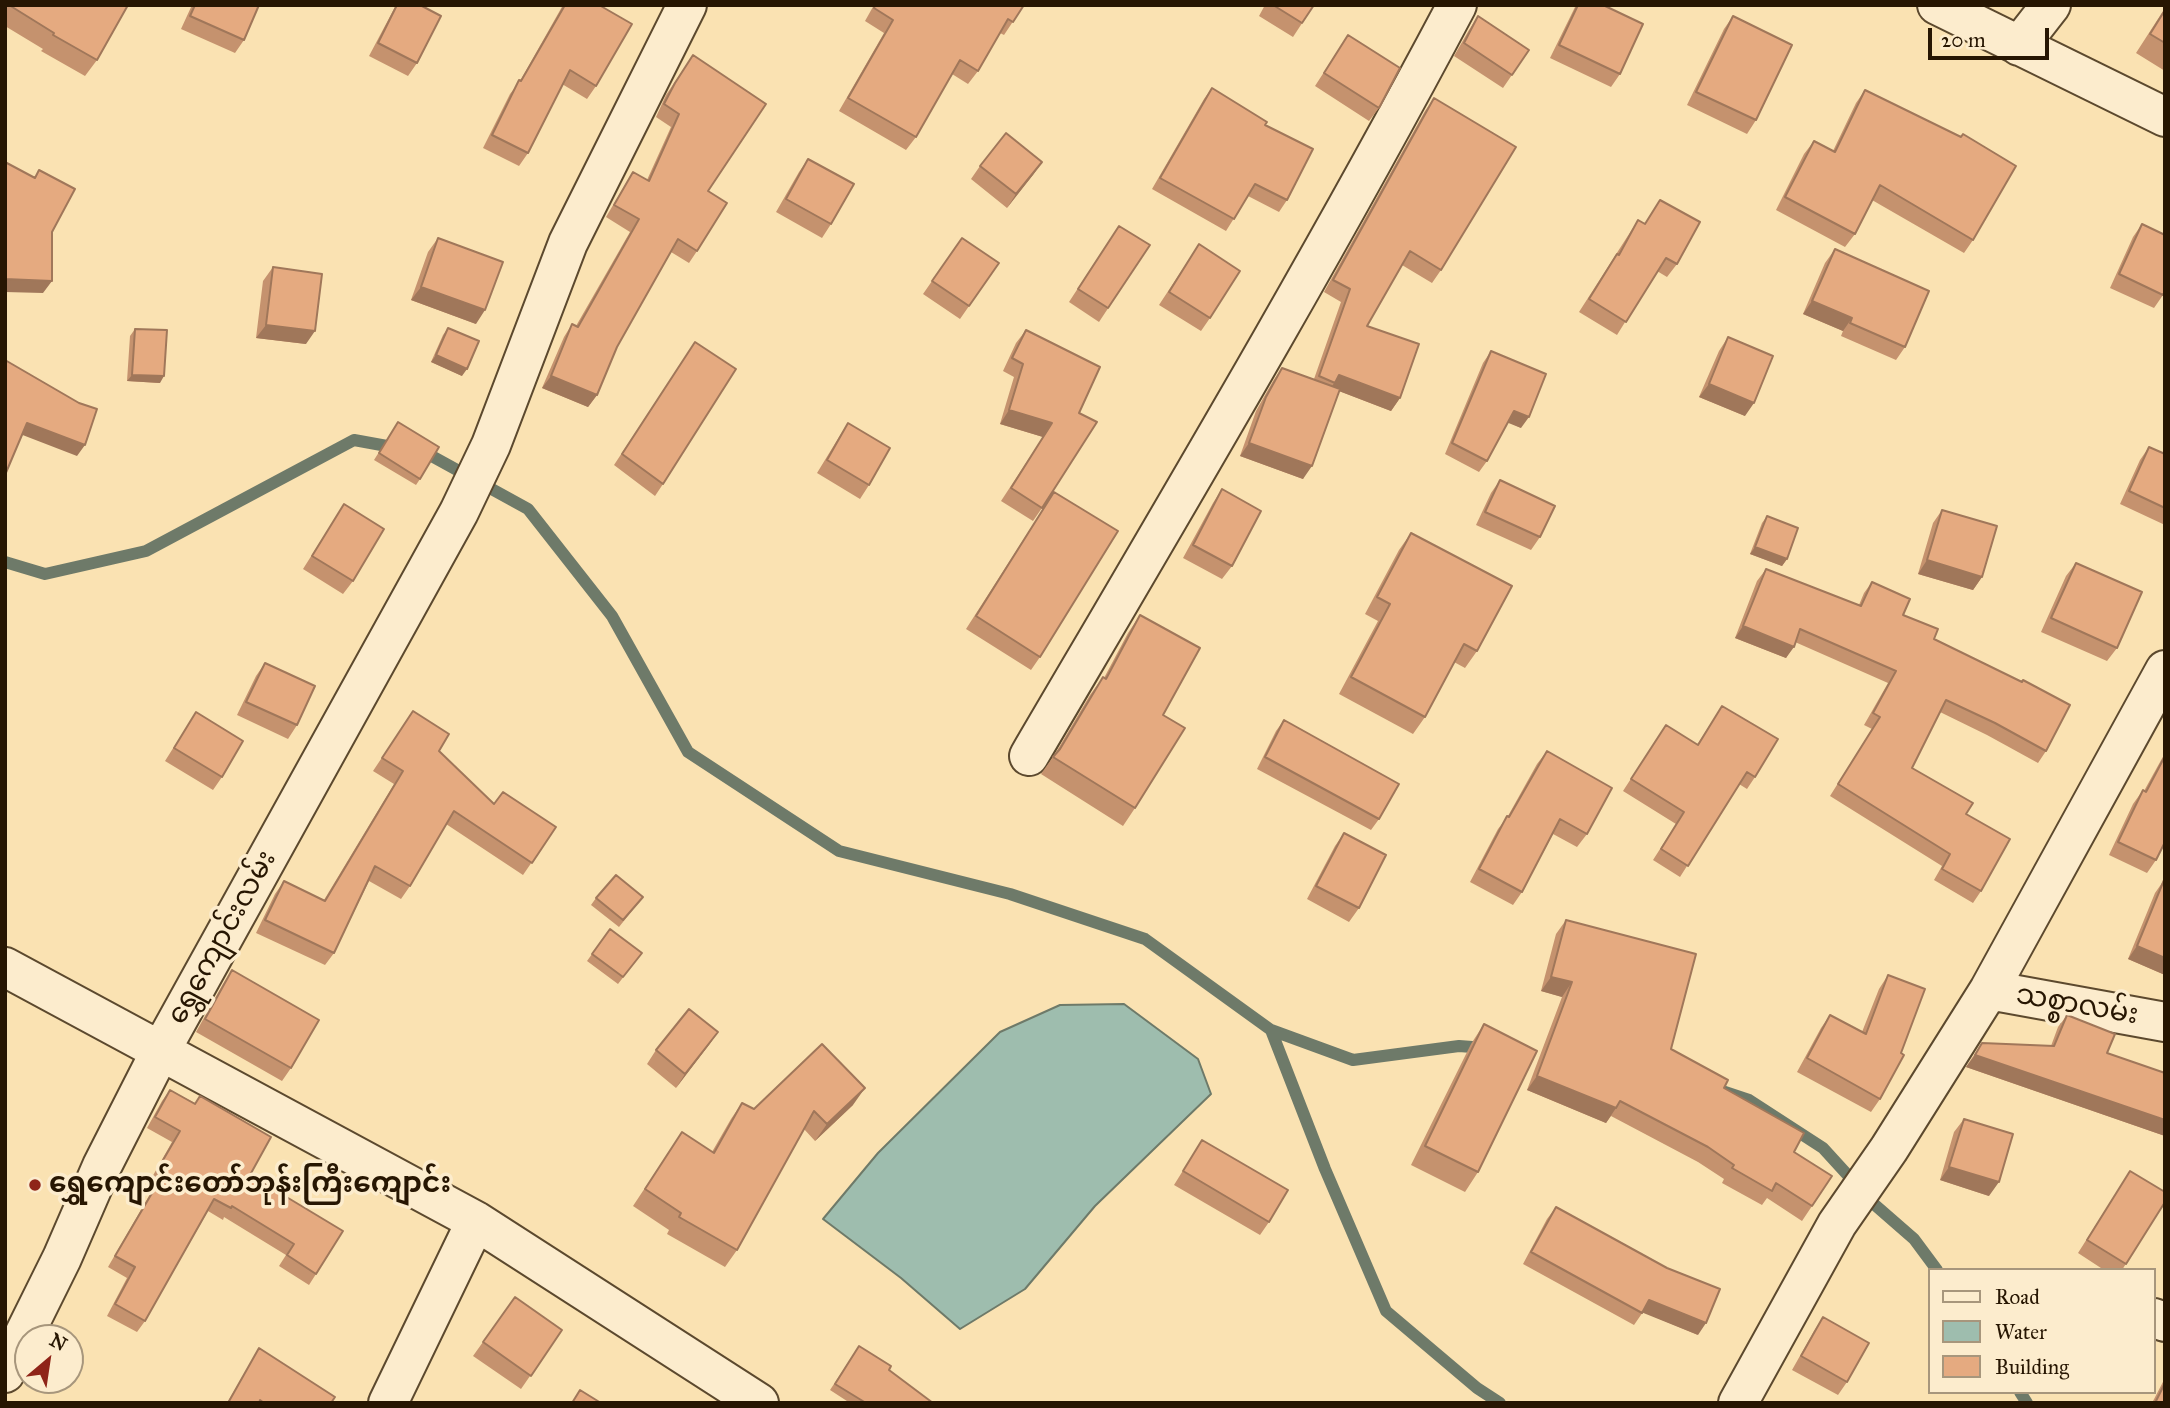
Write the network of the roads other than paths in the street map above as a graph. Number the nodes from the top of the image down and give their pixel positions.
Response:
1 (687, 5) edge
2 (1457, 5) edge
3 (1937, 5) edge
4 (2052, 5) edge
5 (2019, 46) junction
6 (2165, 117) edge
7 (2165, 670) edge
8 (1029, 756) dead end
9 (5, 967) edge
10 (1989, 990) junction
11 (2165, 1021) edge
12 (161, 1050) junction
13 (476, 1222) junction
14 (5, 1373) edge
15 (388, 1403) edge
16 (759, 1403) edge
17 (1738, 1403) edge

1 - 12 street, ရွှေကျောင်းလမ်း
2 - 8 street
3 - 5 street
4 - 5 street
5 - 6 street
7 - 10 street
9 - 12 street
10 - 11 street, သစ္စာလမ်း
10 - 17 street
12 - 13 street
12 - 14 street, ရွှေကျောင်းလမ်း
13 - 15 street
13 - 16 street

